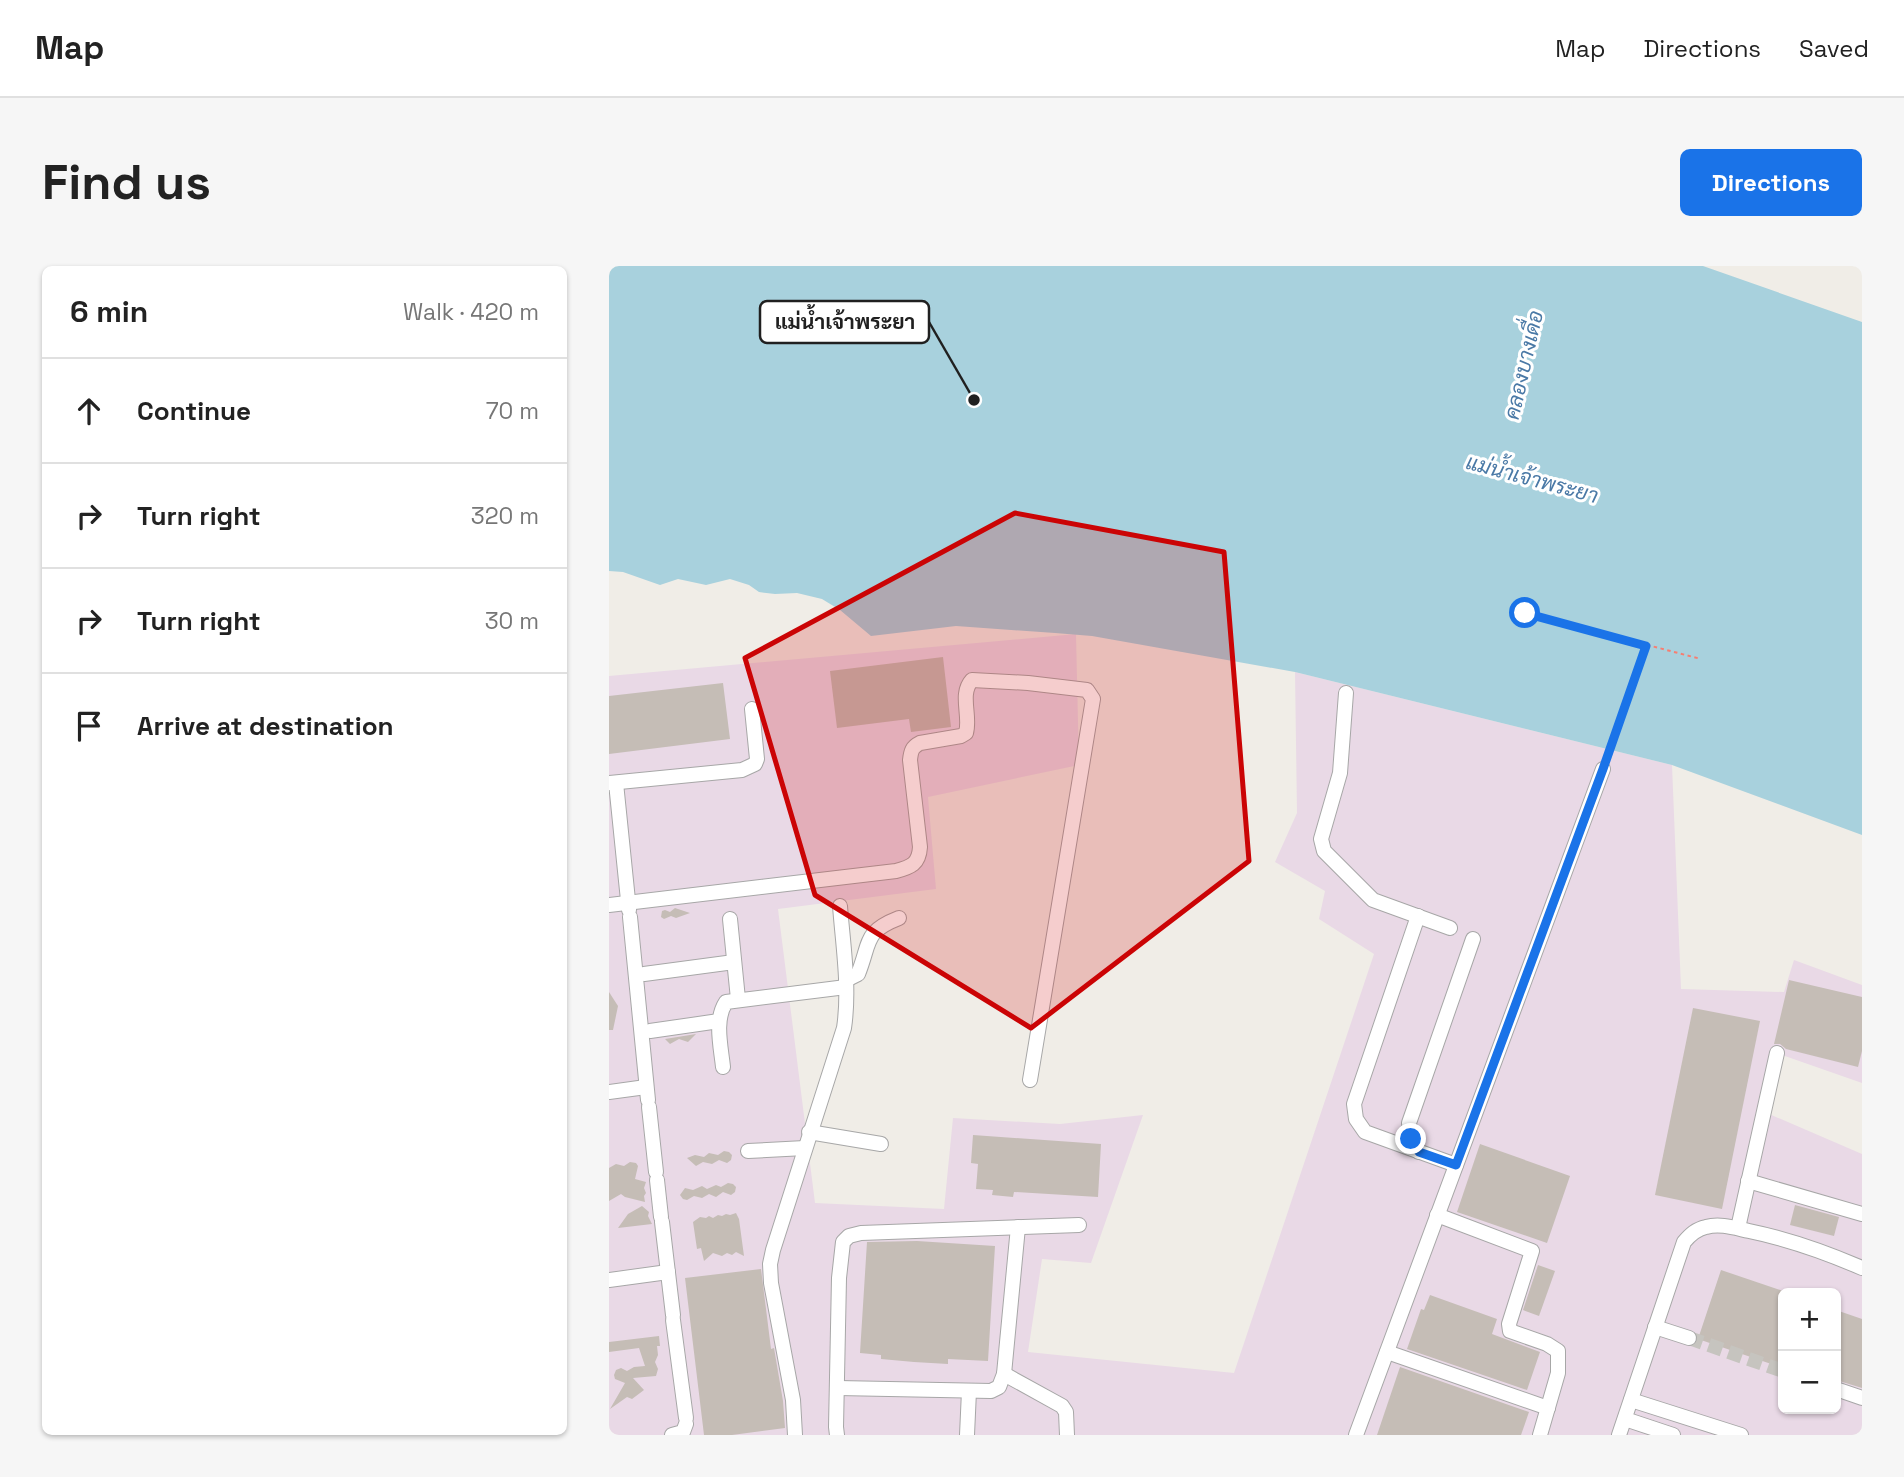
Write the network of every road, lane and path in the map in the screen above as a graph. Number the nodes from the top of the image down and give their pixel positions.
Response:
1 (1525, 613) dead end
2 (1646, 646) junction
3 (1701, 659) dead end
4 (1346, 693) dead end
5 (752, 709) dead end
6 (1603, 769) joint
7 (613, 783) edge
8 (609, 905) edge
9 (840, 906) dead end
10 (629, 910) junction
11 (1418, 916) junction
12 (899, 918) dead end
13 (730, 919) dead end
14 (1450, 928) dead end
15 (1473, 939) dead end
16 (734, 962) junction
17 (639, 975) junction
18 (846, 983) junction
19 (738, 999) junction
20 (719, 1021) junction
21 (644, 1032) junction
22 (1777, 1053) dead end
23 (723, 1067) dead end
24 (1030, 1080) dead end
25 (609, 1092) edge
26 (648, 1098) junction
27 (809, 1132) junction
28 (881, 1144) dead end
29 (805, 1147) junction
30 (748, 1151) dead end
31 (1419, 1152) junction
32 (1456, 1165) junction
33 (1748, 1181) junction
34 (1862, 1214) edge
35 (1437, 1215) junction
36 (1079, 1225) dead end
37 (1018, 1227) junction
38 (1738, 1228) junction
39 (1862, 1268) edge
40 (668, 1272) junction
41 (609, 1280) edge
42 (1655, 1327) junction
43 (1689, 1338) tunnel mouth
44 (1387, 1352) junction
45 (1004, 1374) junction
46 (838, 1388) junction
47 (969, 1391) junction
48 (1841, 1391) edge
49 (1862, 1398) edge
50 (1631, 1400) junction
51 (1548, 1408) junction
52 (1625, 1419) junction
53 (672, 1435) edge
54 (795, 1435) edge
55 (837, 1435) edge
56 (967, 1435) edge
57 (1067, 1435) edge
58 (1356, 1435) edge
59 (1540, 1435) edge
60 (1619, 1435) edge
61 (1673, 1435) edge
62 (1741, 1435) edge

1 - 2 path
2 - 3 path
2 - 6 path
4 - 11 lane
5 - 7 lane
6 - 32 lane
7 - 10 lane
8 - 10 lane
9 - 18 lane
10 - 17 lane
10 - 24 lane
11 - 14 lane
11 - 31 lane
12 - 18 lane
13 - 16 lane
15 - 31 lane
16 - 17 lane
16 - 19 lane
17 - 21 lane
18 - 19 lane
18 - 27 lane
19 - 20 lane
20 - 21 lane
20 - 23 lane
21 - 26 lane
22 - 33 lane
25 - 26 lane
26 - 40 lane
27 - 28 lane
27 - 29 lane
29 - 30 lane
29 - 54 lane
31 - 32 lane
32 - 35 lane
33 - 34 lane
33 - 38 lane
35 - 44 lane
35 - 51 lane
36 - 37 lane
37 - 45 lane
37 - 46 lane
38 - 39 lane
38 - 42 lane
40 - 41 lane
40 - 53 lane
42 - 43 lane
42 - 50 lane
44 - 51 lane
44 - 58 lane
45 - 47 lane
45 - 57 lane
46 - 47 lane
46 - 55 lane
47 - 56 lane
48 - 49 lane
50 - 52 lane
50 - 62 lane
51 - 59 lane
52 - 60 lane
52 - 61 lane

